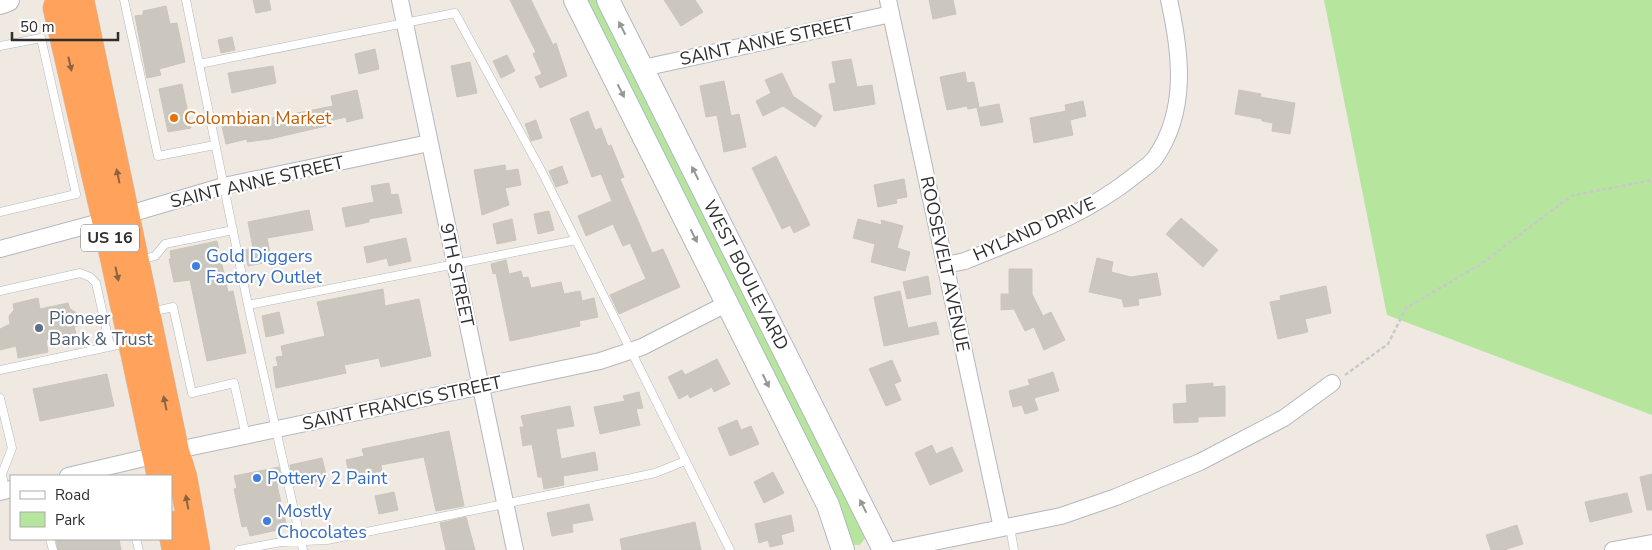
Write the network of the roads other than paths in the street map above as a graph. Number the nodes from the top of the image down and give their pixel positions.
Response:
1 (8, 0) edge
2 (60, 0) edge
3 (80, 0) edge
4 (124, 0) edge
5 (186, 0) edge
6 (400, 0) edge
7 (576, 0) edge
8 (608, 0) edge
9 (1169, 0) edge
10 (0, 3) edge
11 (889, 7) edge
12 (404, 22) junction
13 (0, 46) edge
14 (199, 64) junction
15 (643, 68) junction
16 (429, 143) junction
17 (215, 145) junction
18 (224, 186) junction
19 (0, 212) edge
20 (116, 218) junction
21 (233, 230) junction
22 (576, 240) junction
23 (0, 249) edge
24 (135, 261) junction
25 (454, 263) junction
26 (946, 265) junction
27 (0, 291) edge
28 (728, 303) junction
29 (248, 305) junction
30 (145, 313) junction
31 (121, 344) junction
32 (630, 352) junction
33 (0, 370) edge
34 (1332, 383) road end
35 (480, 386) junction
36 (0, 398) edge
37 (278, 430) junction
38 (246, 436) junction
39 (685, 460) junction
40 (164, 461) edge
41 (74, 475) edge
42 (5, 491) edge
43 (505, 504) junction
44 (1006, 528) junction
45 (172, 531) edge
46 (301, 541) junction
47 (1652, 543) edge
48 (176, 550) edge
49 (196, 550) edge
50 (239, 550) edge
51 (303, 550) edge
52 (515, 550) edge
53 (730, 550) edge
54 (843, 550) edge
55 (884, 550) edge
56 (894, 550) edge
57 (1014, 550) edge
58 (1614, 550) edge

1 - 10 street
2 -> 20 highway, US 16
20 -> 3 highway, US 16
4 - 17 lane
5 - 14 lane
6 - 12 street, 9TH STREET
7 -> 28 street, WEST BOULEVARD
15 -> 8 street, WEST BOULEVARD
9 - 26 street, HYLAND DRIVE
11 - 15 street, SAINT ANNE STREET
11 - 26 street, ROOSEVELT AVENUE
12 - 14 lane
12 - 16 street, 9TH STREET
12 - 22 lane
13 - 19 lane
14 - 17 lane
55 -> 15 street, WEST BOULEVARD
16 - 18 street, SAINT ANNE STREET
16 - 25 street, 9TH STREET
17 - 18 lane
18 - 20 street, SAINT ANNE STREET
18 - 21 lane
20 - 23 street, SAINT ANNE STREET
20 - 24 highway, US 16
20 -> 31 highway, US 16
21 - 24 lane
21 - 29 lane
22 - 25 lane
22 - 32 lane
24 - 30 highway, US 16
25 - 29 lane
25 - 35 street, 9TH STREET
26 - 44 street, ROOSEVELT AVENUE
27 - 31 lane
28 - 32 street, SAINT FRANCIS STREET
28 -> 54 street, WEST BOULEVARD
29 - 37 lane
30 - 38 lane
40 -> 30 highway, US 16
31 - 33 lane
31 - 40 highway, US 16
32 - 35 street, SAINT FRANCIS STREET
32 - 39 lane
34 - 44 street
35 - 37 street, SAINT FRANCIS STREET
35 - 43 street, 9TH STREET
36 - 42 lane
37 - 38 street, SAINT FRANCIS STREET
37 - 46 lane
38 - 40 street, SAINT FRANCIS STREET
39 - 43 lane
39 - 53 lane
40 - 41 street, SAINT FRANCIS STREET
49 -> 40 highway, US 16
43 - 46 lane
43 - 52 street, 9TH STREET
44 - 56 street
44 - 57 lane
45 - 48 highway
46 - 50 lane
46 - 51 lane
47 - 58 street

